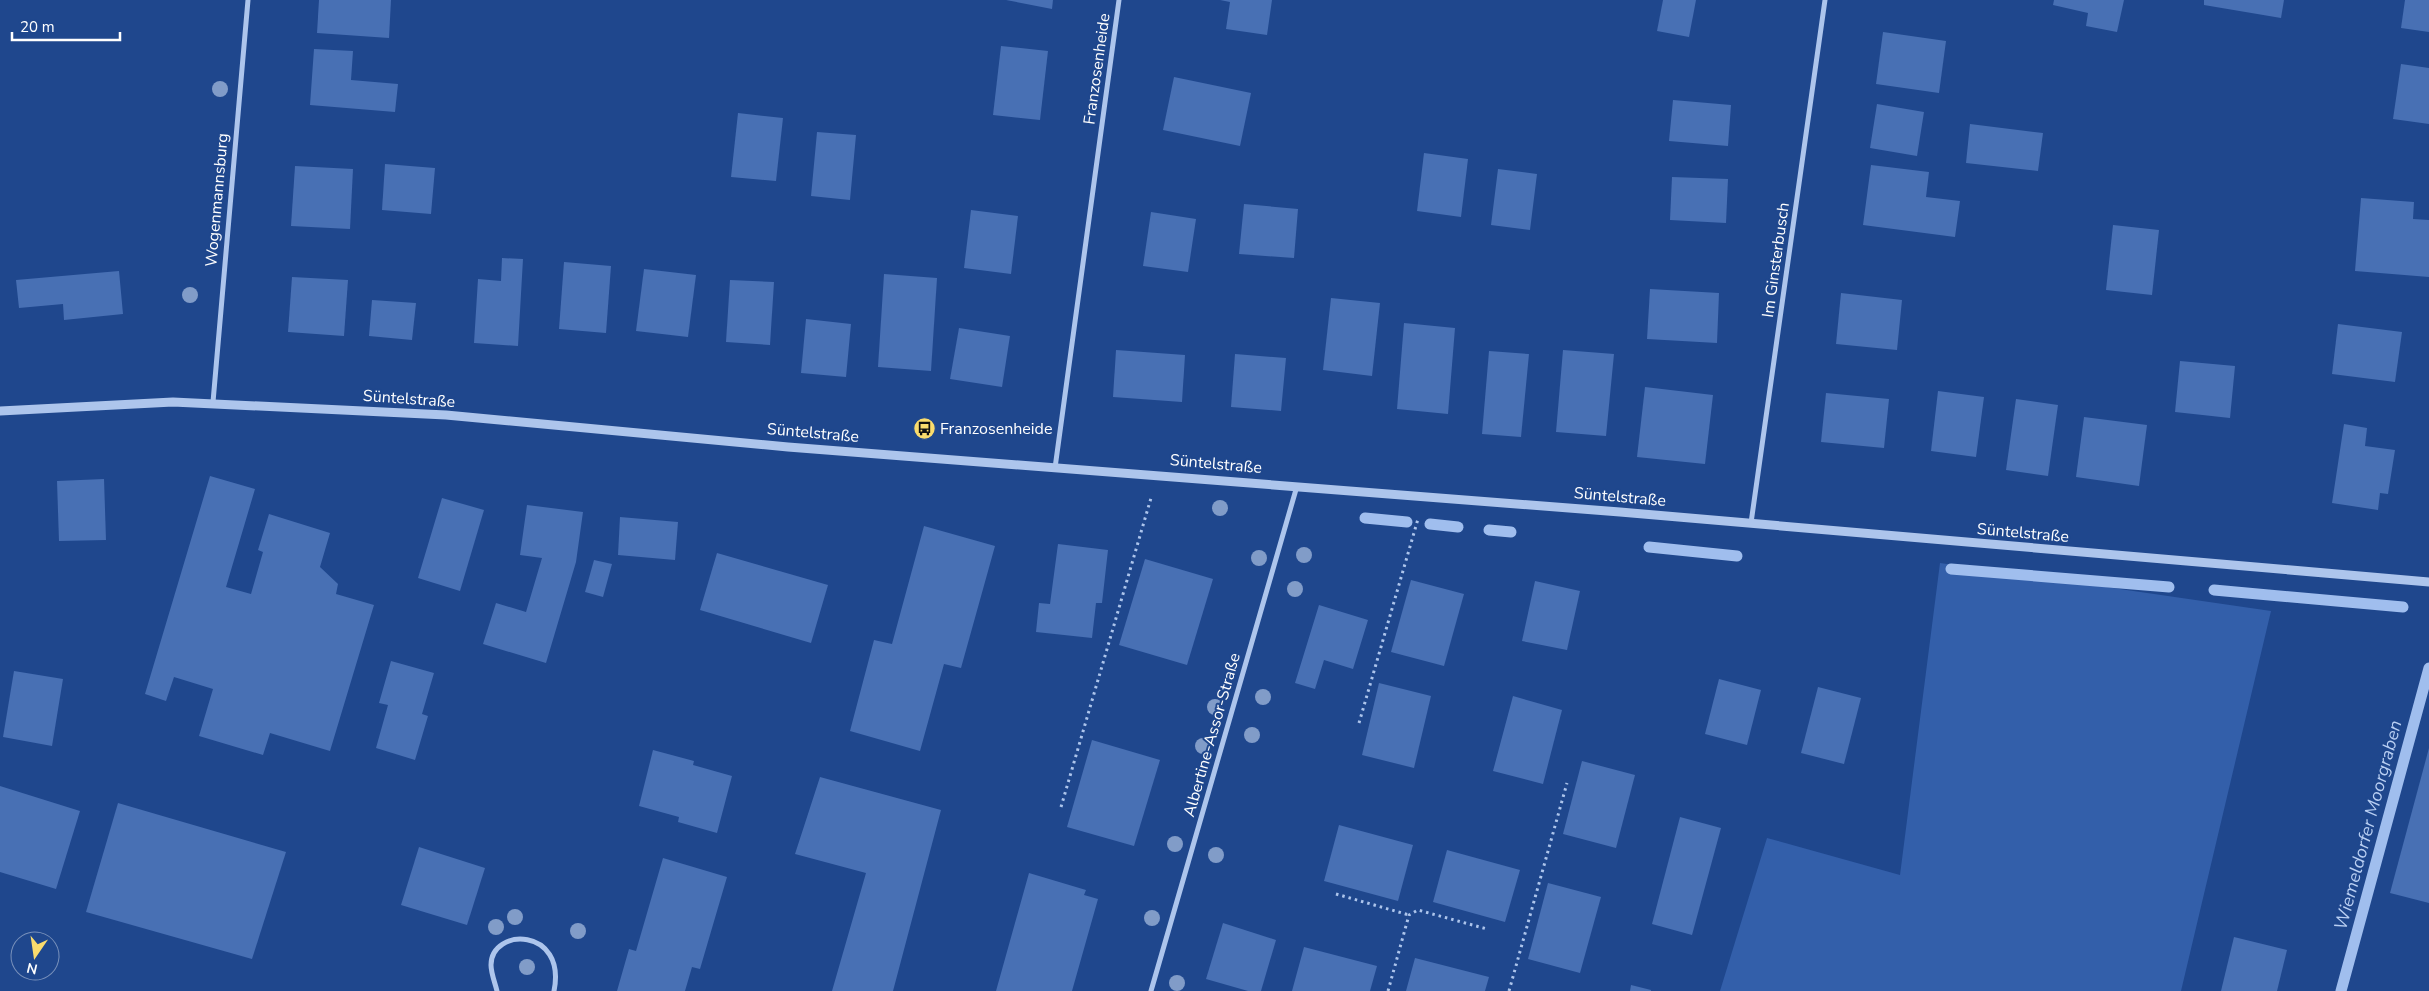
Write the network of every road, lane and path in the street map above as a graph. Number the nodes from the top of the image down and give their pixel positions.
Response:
1 (248, 0) edge
2 (1119, 0) edge
3 (1825, 0) edge
4 (213, 402) junction
5 (0, 411) edge
6 (1055, 468) junction
7 (1158, 474) junction
8 (1297, 486) junction
9 (1420, 496) junction
10 (1751, 524) junction
11 (2429, 582) edge
12 (1359, 723) dead end
13 (1567, 783) dead end
14 (1061, 807) dead end
15 (1336, 894) dead end
16 (1410, 915) junction
17 (1486, 929) dead end
18 (498, 991) edge
19 (554, 991) edge
20 (1151, 991) edge
21 (1388, 991) edge
22 (1510, 991) edge

1 - 4 street, Wogenmannsburg
2 - 6 street, Franzosenheide
3 - 10 street, Im Ginsterbusch
4 - 5 street, Süntelstraße
4 - 6 street, Süntelstraße
6 - 7 street, Süntelstraße
7 - 8 street, Süntelstraße
7 - 14 path
8 - 9 street, Süntelstraße
8 - 20 street, Albertine-Assor-Straße
9 - 10 street, Süntelstraße
9 - 12 path
10 - 11 street, Süntelstraße
13 - 22 path
15 - 16 path
16 - 17 path
16 - 21 path
18 - 19 street

